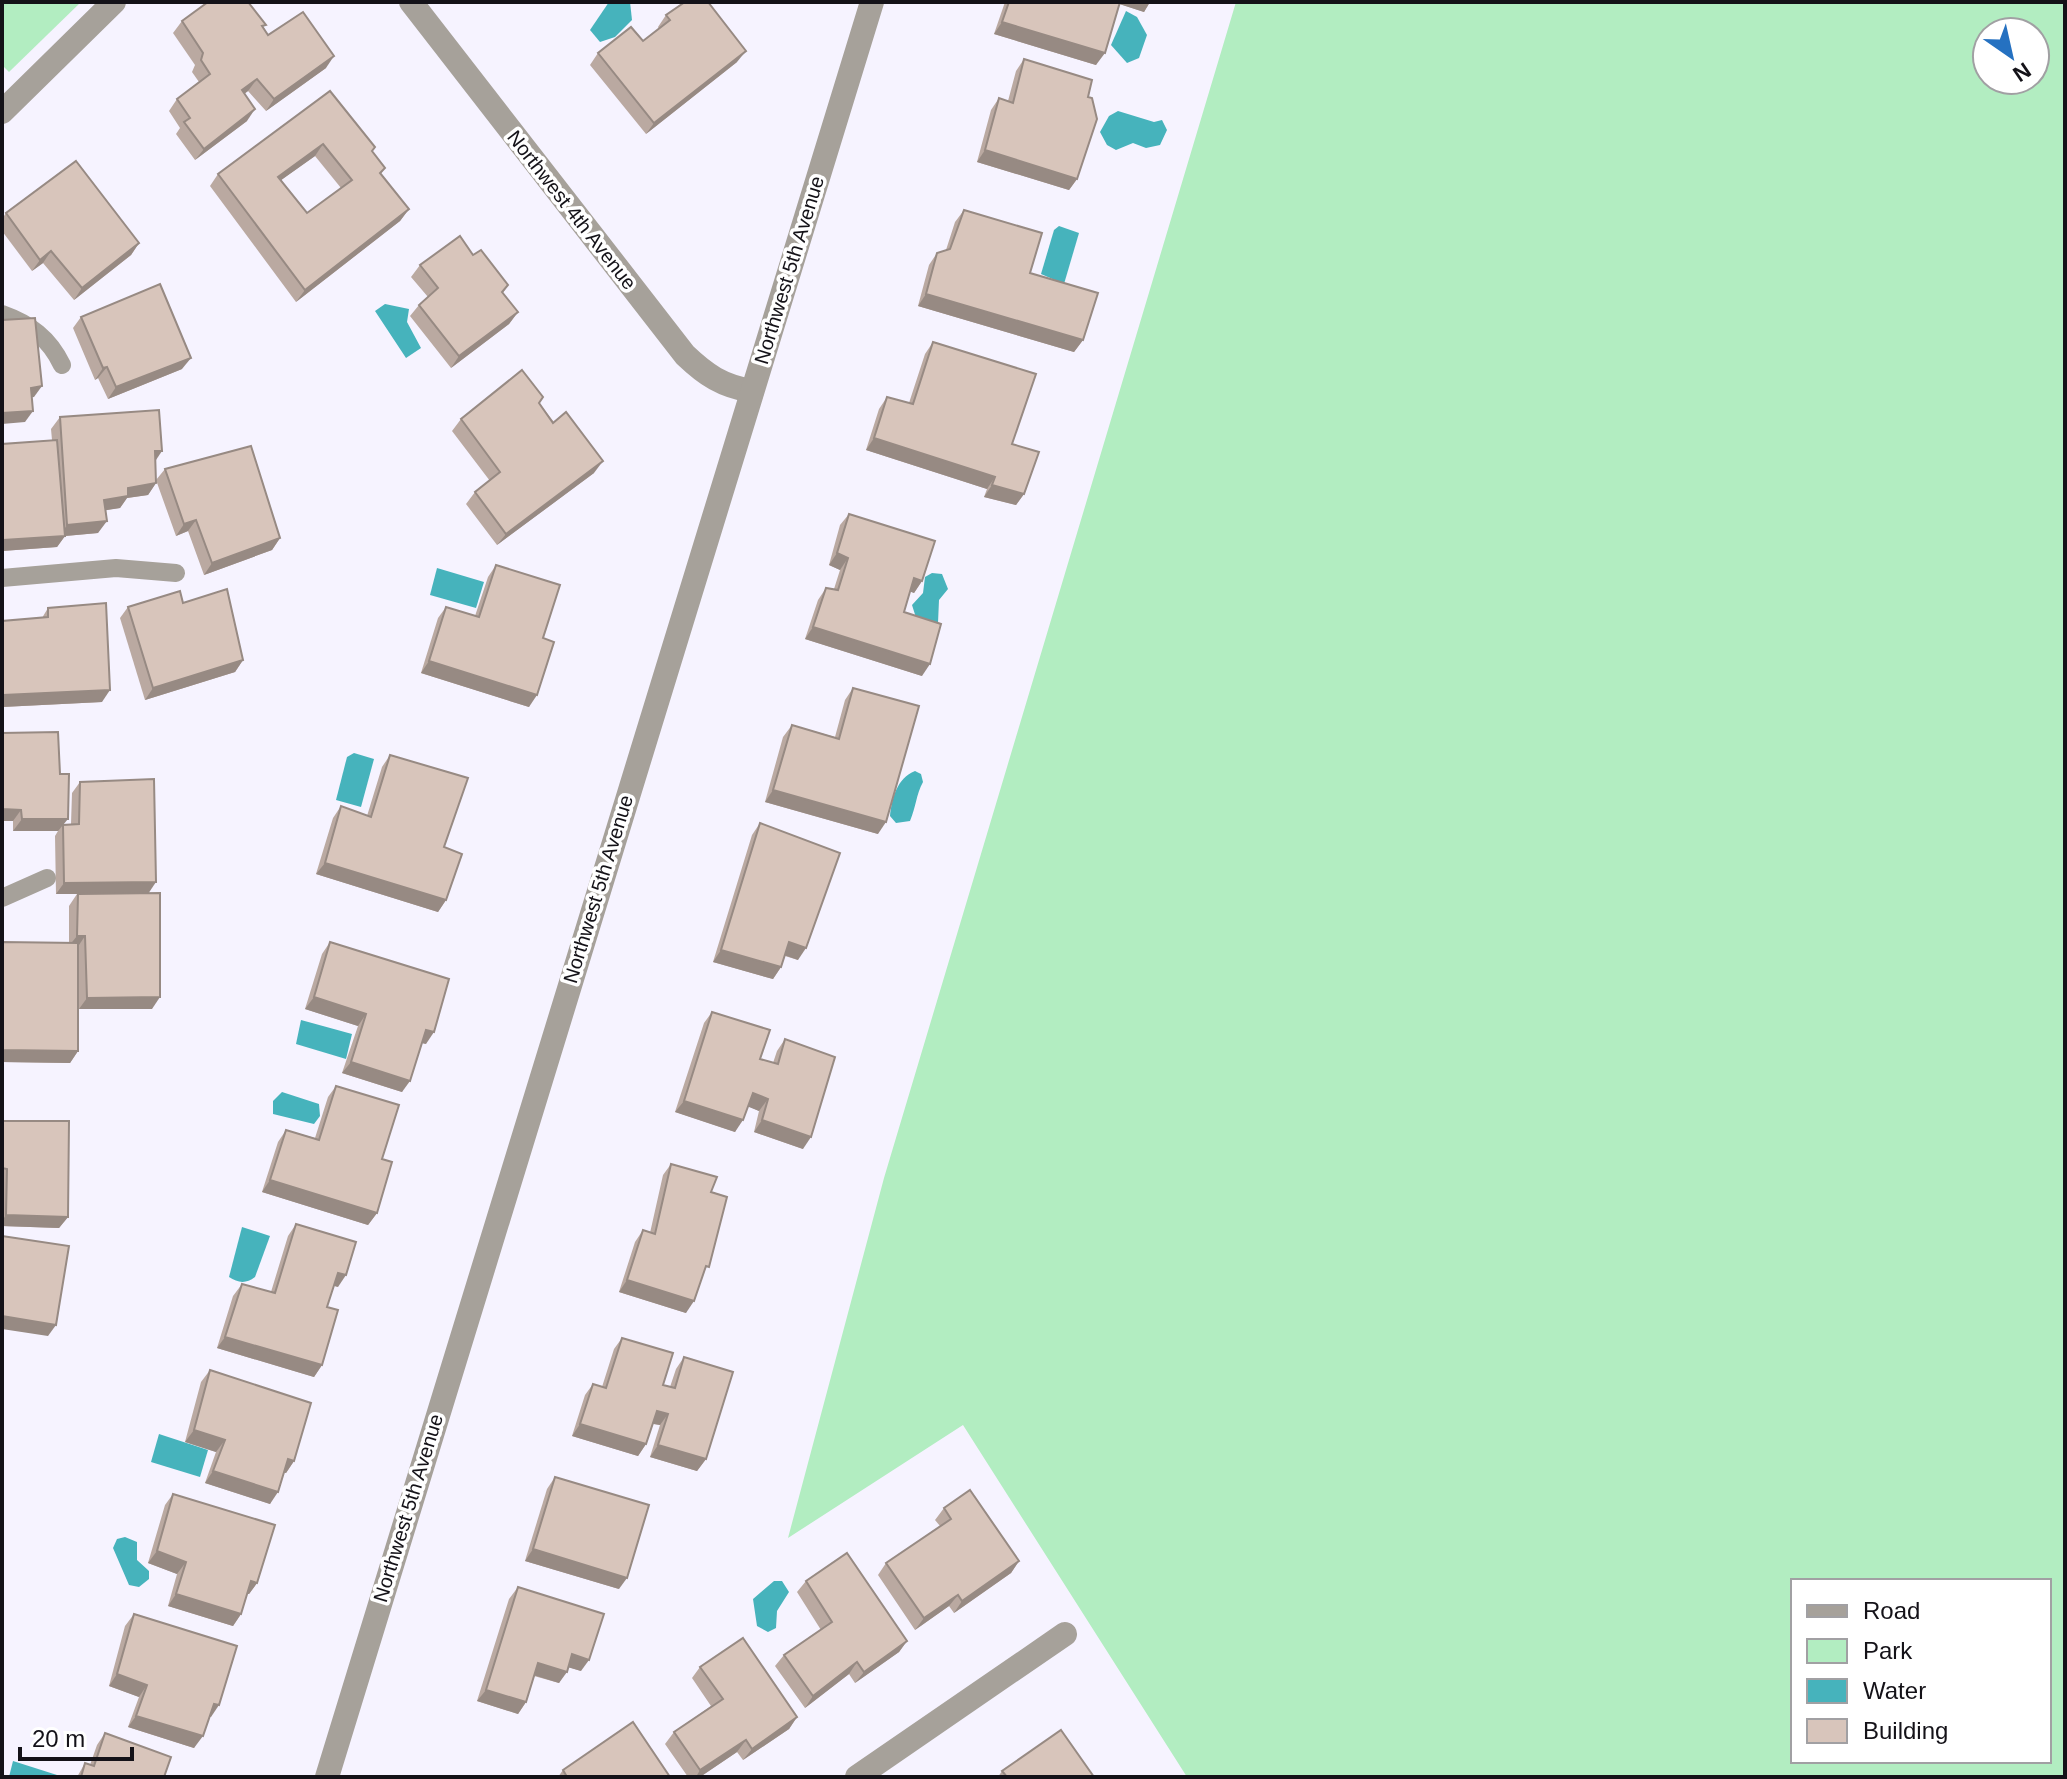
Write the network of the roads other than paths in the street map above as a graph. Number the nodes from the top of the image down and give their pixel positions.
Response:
1 (114, 2) edge
2 (411, 2) edge
3 (872, 2) edge
4 (2, 112) edge
5 (2, 314) edge
6 (62, 365) dead end
7 (752, 391) junction
8 (176, 573) dead end
9 (2, 578) edge
10 (47, 878) dead end
11 (2, 898) edge
12 (1065, 1634) dead end
13 (870, 1774) edge
14 (327, 1777) edge

1 - 4 street
2 - 7 street, Northwest 4th Avenue
3 - 7 street, Northwest 5th Avenue
5 - 6 lane
7 - 14 street, Northwest 5th Avenue
8 - 9 lane
10 - 11 lane
12 - 13 street

